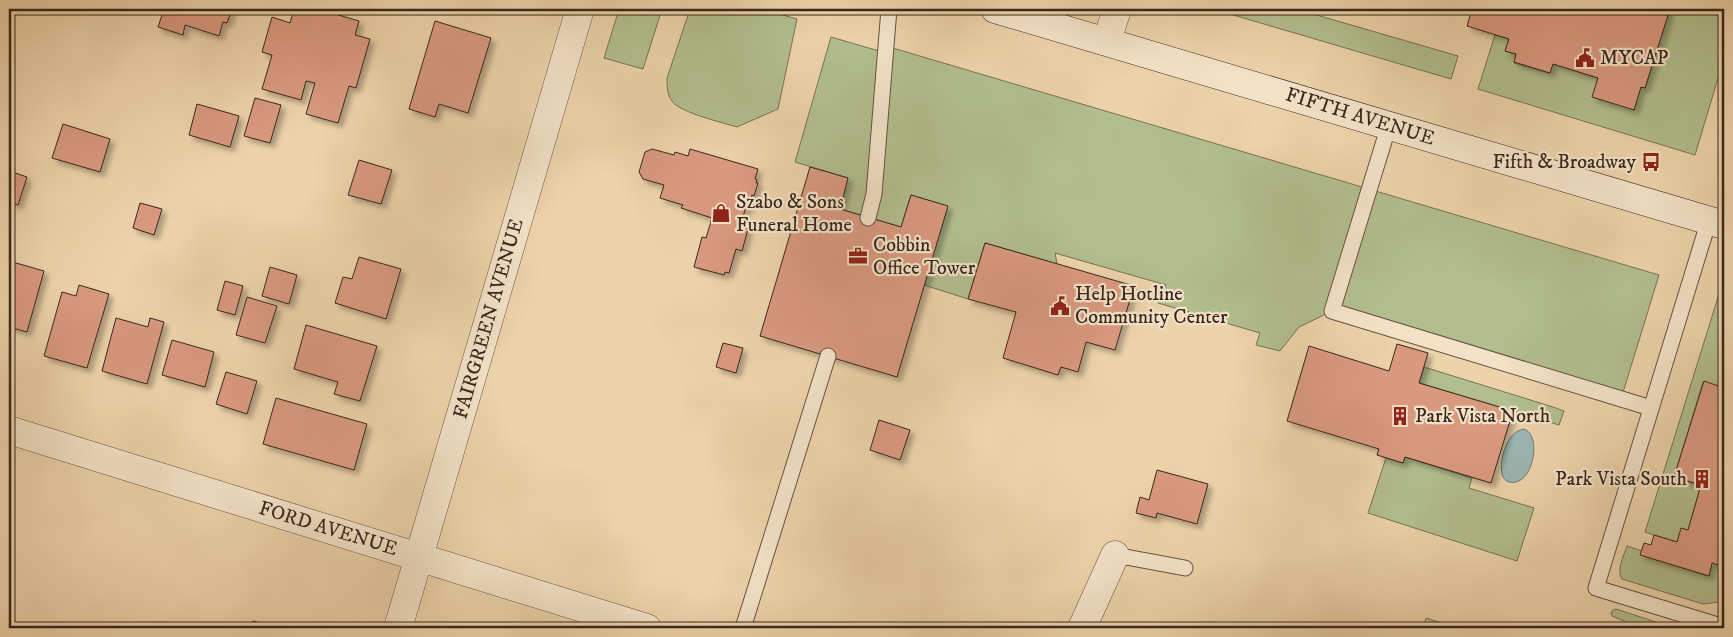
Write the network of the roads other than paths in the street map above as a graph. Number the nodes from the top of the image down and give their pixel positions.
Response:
1 (580, 9) edge
2 (889, 9) edge
3 (995, 9) edge
4 (1117, 9) edge
5 (1107, 41) junction
6 (1389, 125) junction
7 (868, 218) dead end
8 (1717, 223) edge
9 (828, 356) dead end
10 (1651, 408) junction
11 (9, 430) edge
12 (1115, 555) joint
13 (419, 557) junction
14 (1185, 568) dead end
15 (1724, 627) edge
16 (398, 628) edge
17 (647, 628) edge
18 (742, 628) edge
19 (1082, 628) edge

1 - 13 street, FAIRGREEN AVENUE
2 - 7 lane
3 - 5 street, FIFTH AVENUE
4 - 5 street
5 - 6 street, FIFTH AVENUE
6 - 8 street, FIFTH AVENUE
6 - 10 lane
8 - 10 lane
9 - 18 lane
10 - 15 lane
11 - 13 street, FORD AVENUE
12 - 14 lane
12 - 19 street
13 - 16 street, FAIRGREEN AVENUE
13 - 17 street, FORD AVENUE

